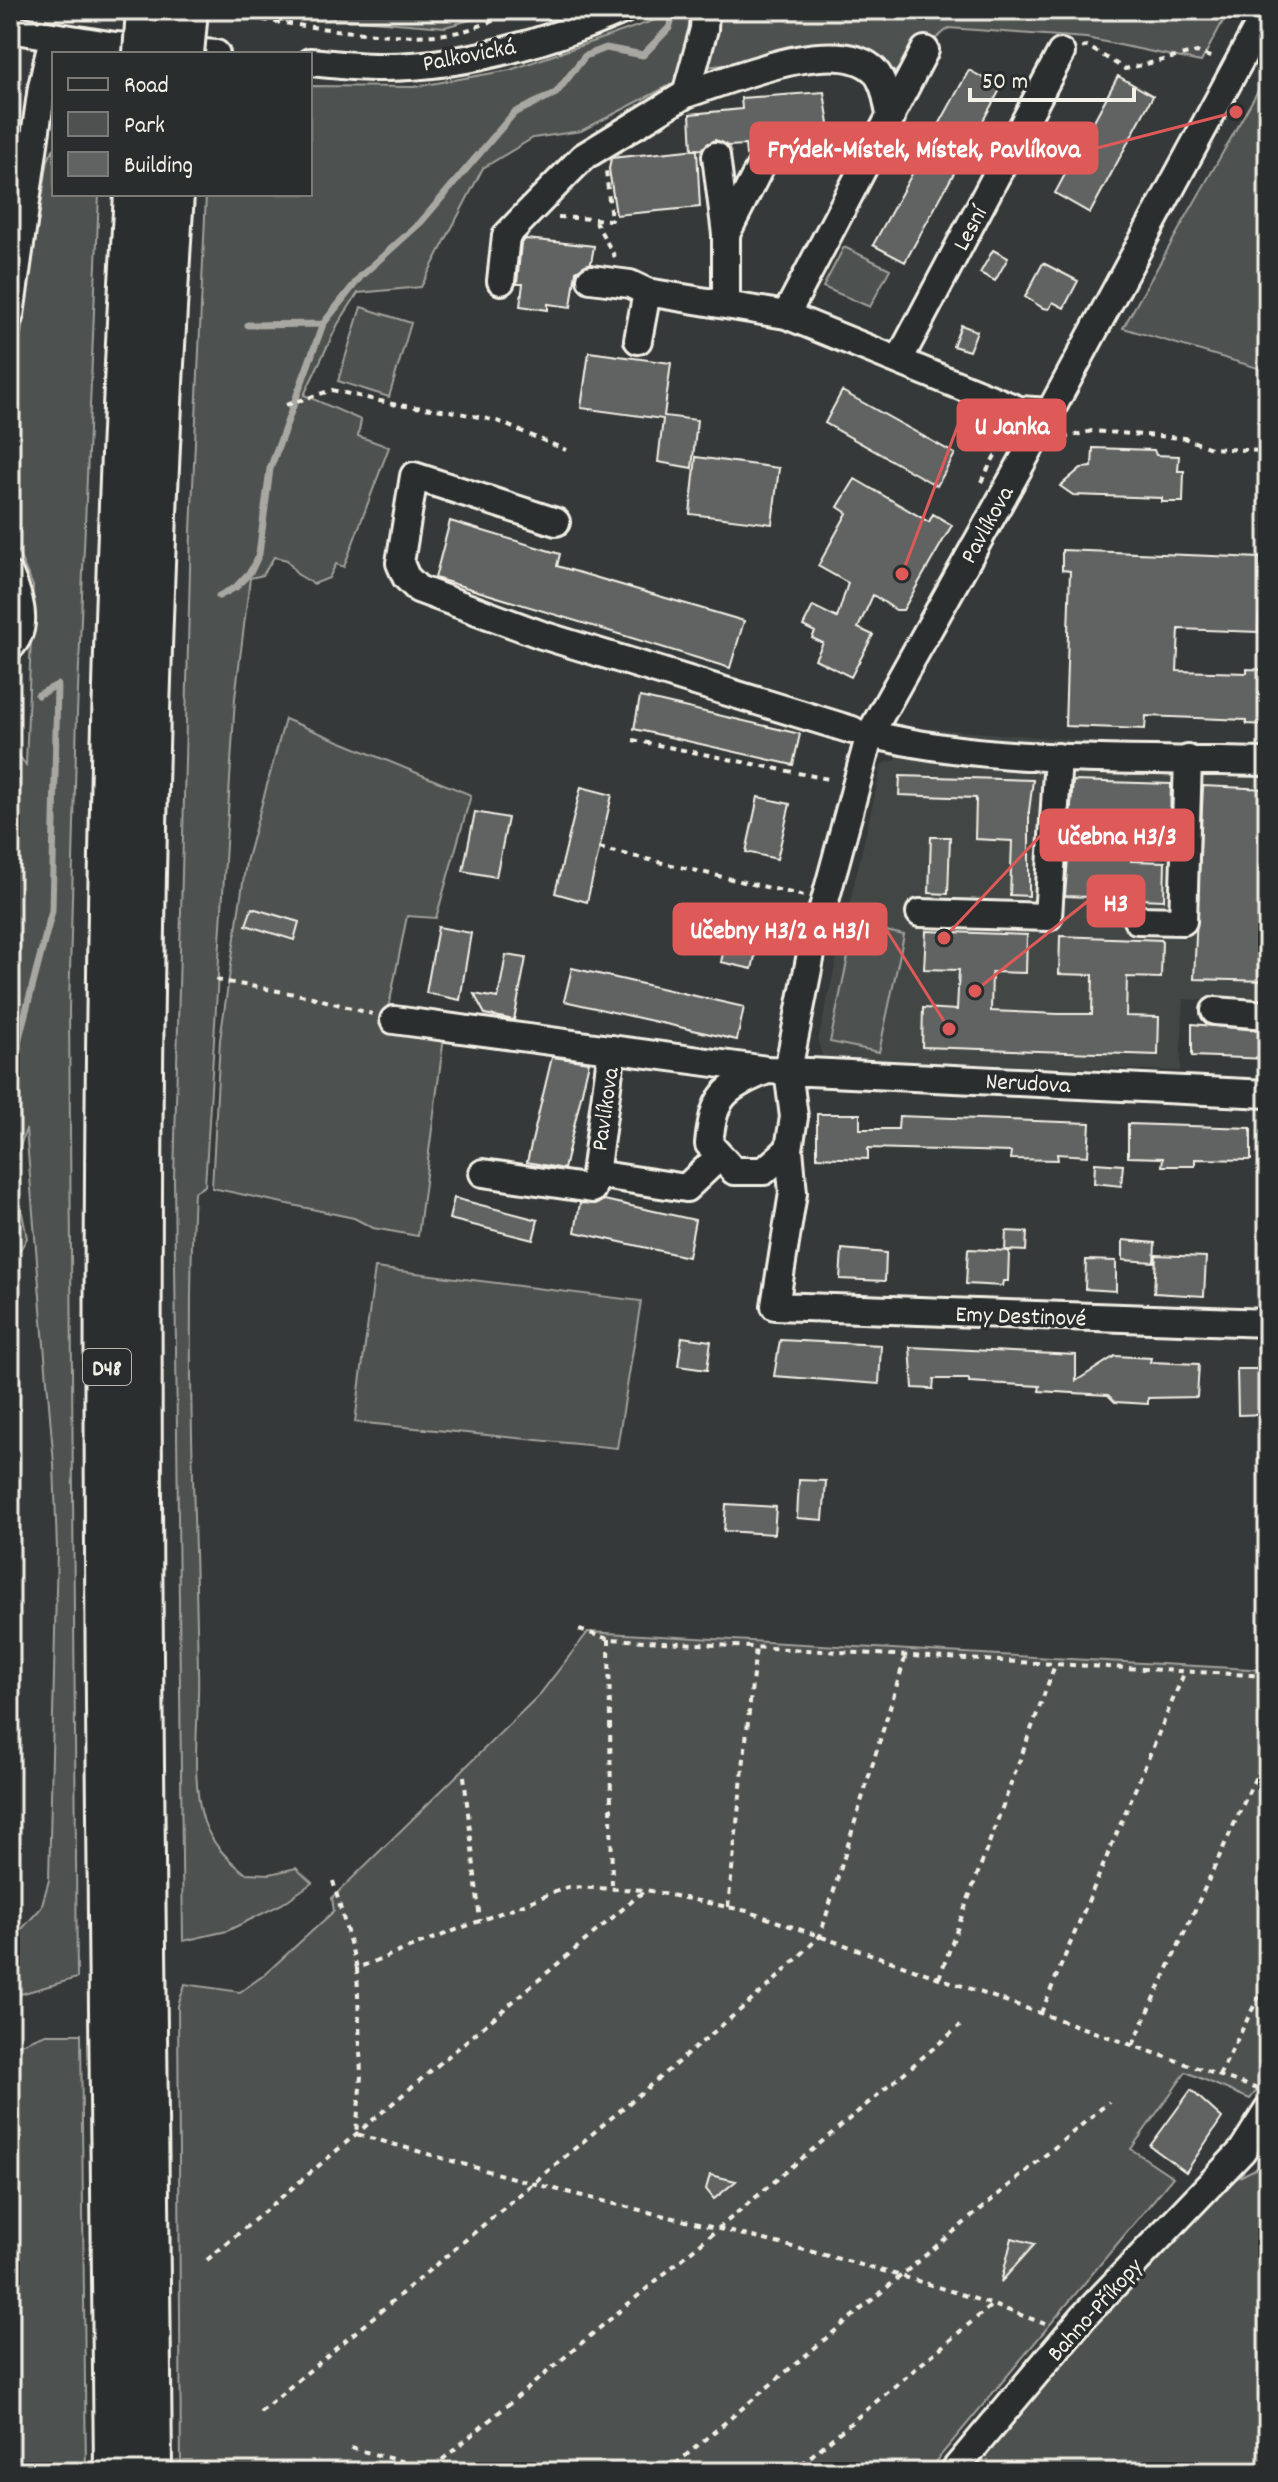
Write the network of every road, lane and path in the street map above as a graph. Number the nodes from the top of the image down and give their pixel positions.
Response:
1 (147, 10) edge
2 (519, 10) edge
3 (623, 10) edge
4 (705, 10) edge
5 (1267, 10) edge
6 (200, 12) edge
7 (10, 29) edge
8 (53, 37) junction
9 (925, 50) dead end
10 (144, 52) edge
11 (184, 52) edge
12 (197, 52) edge
13 (1061, 53) joint
14 (1217, 60) dead end
15 (312, 62) edge
16 (686, 94) junction
17 (891, 118) junction
18 (604, 143) junction
19 (716, 156) dead end
20 (761, 165) dead end
21 (135, 196) edge
22 (173, 196) edge
23 (527, 214) junction
24 (595, 221) junction
25 (726, 234) junction
26 (591, 279) dead end
27 (501, 281) dead end
28 (638, 288) junction
29 (726, 303) junction
30 (10, 315) edge
31 (786, 315) junction
32 (638, 340) dead end
33 (899, 360) junction
34 (286, 405) dead end
35 (1050, 412) junction
36 (1052, 444) dead end
37 (566, 450) dead end
38 (1261, 451) dead end
39 (556, 522) dead end
40 (10, 576) edge
41 (12, 646) edge
42 (861, 732) junction
43 (633, 740) dead end
44 (1058, 757) junction
45 (1188, 759) junction
46 (1268, 762) edge
47 (839, 781) dead end
48 (599, 848) dead end
49 (10, 876) edge
50 (810, 898) dead end
51 (920, 913) dead end
52 (1137, 920) dead end
53 (216, 980) dead end
54 (1215, 1011) dead end
55 (1268, 1015) edge
56 (394, 1020) joint
57 (612, 1049) junction
58 (777, 1070) junction
59 (1268, 1094) edge
60 (789, 1149) junction
61 (720, 1156) junction
62 (483, 1173) dead end
63 (595, 1174) junction
64 (775, 1306) joint
65 (1268, 1323) edge
66 (579, 1630) dead end
67 (609, 1639) junction
68 (756, 1646) junction
69 (906, 1655) junction
70 (1055, 1664) junction
71 (1185, 1671) junction
72 (1268, 1676) edge
73 (1268, 1750) edge
74 (464, 1776) dead end
75 (333, 1881) dead end
76 (612, 1889) junction
77 (646, 1890) junction
78 (728, 1907) junction
79 (480, 1921) junction
80 (820, 1936) junction
81 (357, 1968) junction
82 (939, 1978) junction
83 (1268, 1978) edge
84 (1041, 2013) junction
85 (960, 2026) dead end
86 (1133, 2045) junction
87 (1219, 2076) junction
88 (1263, 2100) edge
89 (1109, 2102) dead end
90 (356, 2134) junction
91 (1242, 2151) junction
92 (1268, 2153) edge
93 (534, 2183) junction
94 (720, 2228) junction
95 (207, 2260) dead end
96 (900, 2276) junction
97 (993, 2304) junction
98 (1048, 2325) dead end
99 (260, 2412) dead end
100 (351, 2448) dead end
101 (442, 2460) dead end
102 (115, 2472) edge
103 (151, 2472) edge
104 (442, 2472) edge
105 (666, 2472) edge
106 (792, 2472) edge
107 (953, 2472) edge

1 - 10 highway, bridge
2 - 6 path
3 - 15 street, Palkovická
4 - 16 street
5 - 35 street, Pavlíkova
6 - 11 highway, bridge
7 - 8 street
8 - 12 street
8 - 30 street
9 - 17 street
13 - 14 path
13 - 33 street, Lesní
16 - 17 street
16 - 18 street
17 - 31 street
18 - 23 street
18 - 24 path
19 - 25 street
20 - 25 street
21 - 102 highway, D48
22 - 103 highway, D48
23 - 24 path
23 - 27 street
24 - 28 path
25 - 29 street
26 - 28 street
28 - 29 street
28 - 32 street
29 - 31 street
31 - 33 street
33 - 35 street
34 - 37 path
35 - 42 street, Pavlíkova
36 - 38 path
39 - 42 street
40 - 41 street
41 - 49 path
42 - 44 street
42 - 58 street, Pavlíkova
43 - 47 path
44 - 45 street
44 - 51 street
45 - 46 street
45 - 52 street
48 - 50 path
53 - 56 path
54 - 55 street
56 - 57 street, Pavlíkova
57 - 58 street, Pavlíkova
57 - 63 street, Pavlíkova
58 - 59 street, Nerudova
58 - 60 street, Pavlíkova
58 - 61 street
60 - 61 street
60 - 64 street, Pavlíkova
61 - 63 street, Pavlíkova
62 - 63 street
64 - 65 street, Emy Destinové
66 - 67 path
67 - 68 path
67 - 76 path
68 - 69 path
68 - 78 path
69 - 70 path
69 - 80 path
70 - 71 path
70 - 82 path
71 - 72 path
71 - 84 path
73 - 86 path
74 - 79 path
75 - 81 path
76 - 77 path
76 - 79 path
77 - 78 path
77 - 90 path
78 - 80 path
79 - 81 path
80 - 82 path
80 - 93 path
81 - 90 path
82 - 84 path
83 - 87 path
84 - 86 path
85 - 94 path
86 - 87 path
87 - 88 path
88 - 91 street, Bahno-Příkopy
89 - 96 path
90 - 93 path
90 - 95 path
91 - 92 street
91 - 107 street, Bahno-Příkopy
93 - 94 path
93 - 99 path
94 - 96 path
94 - 101 path
96 - 97 path
96 - 105 path
97 - 98 path
97 - 106 path
100 - 104 path

